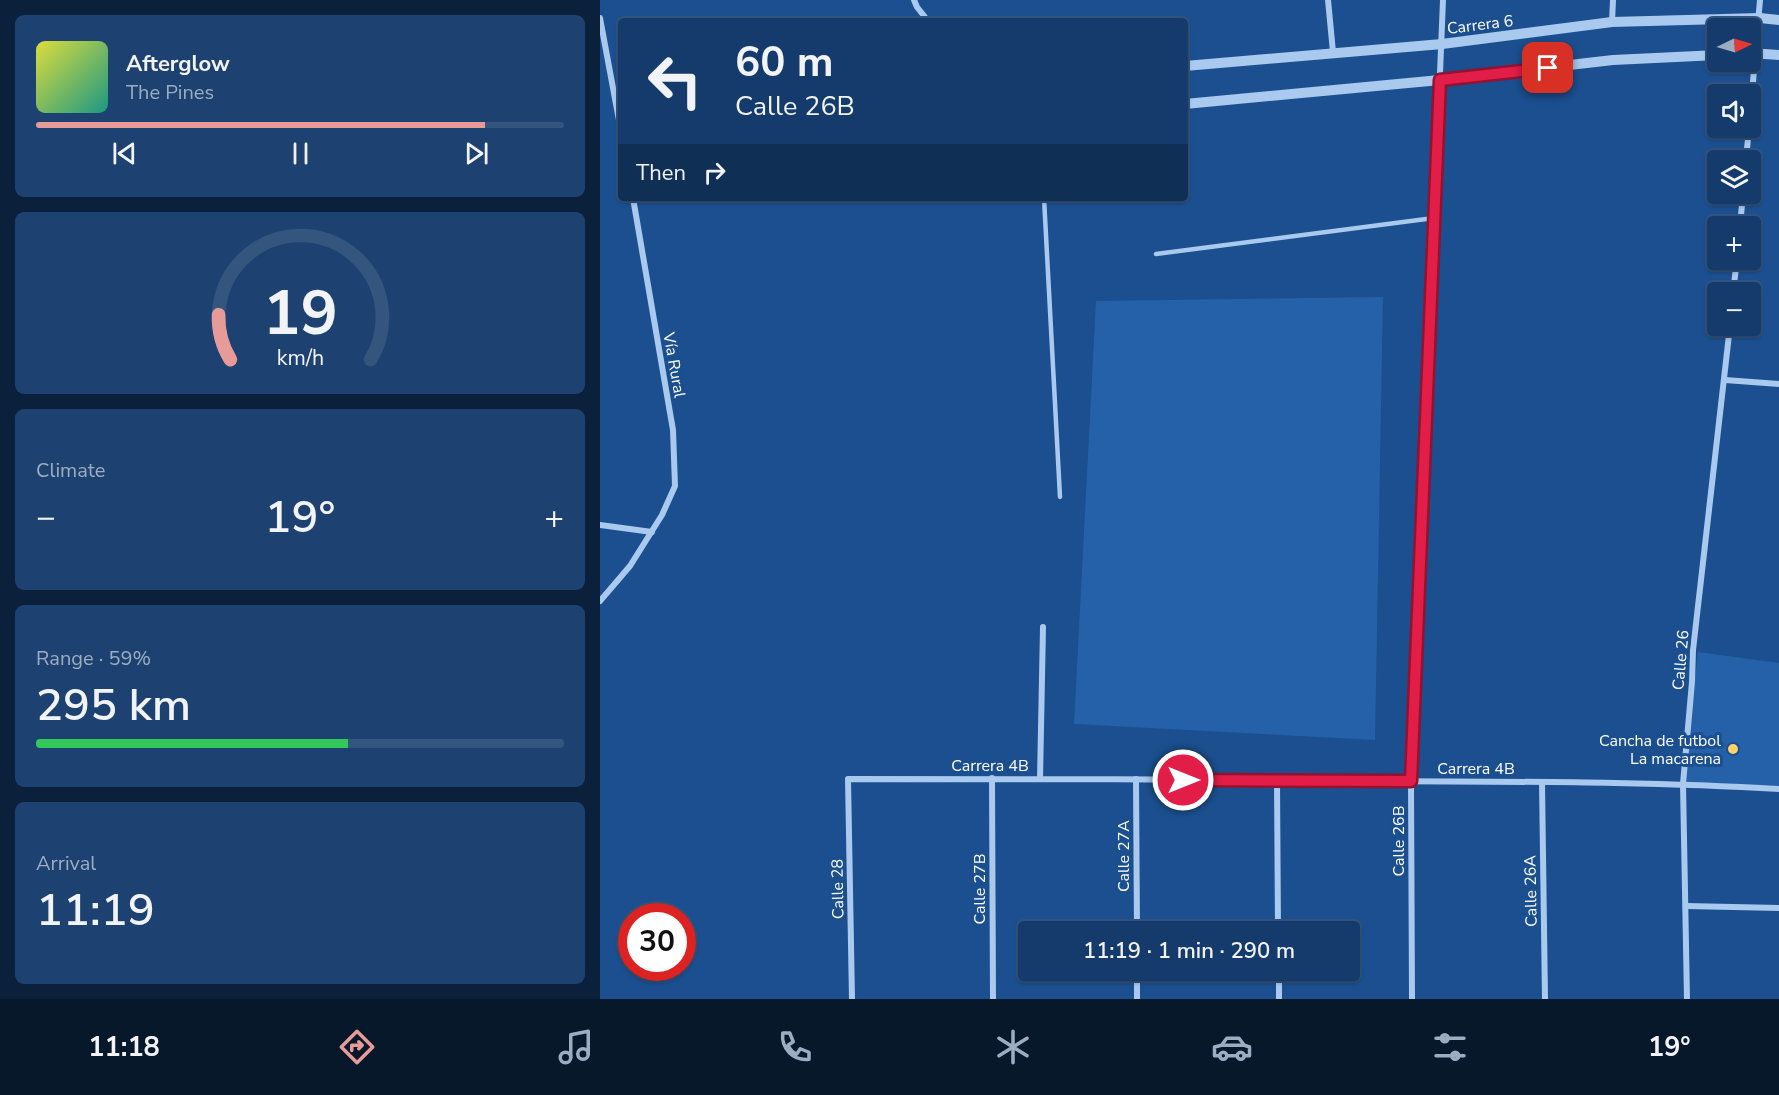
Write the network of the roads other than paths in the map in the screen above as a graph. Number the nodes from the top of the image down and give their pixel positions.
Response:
1 (914, 0) edge
2 (1328, 0) edge
3 (1443, 0) edge
4 (1613, 0) edge
5 (1760, 0) edge
6 (600, 18) edge
7 (925, 18) edge
8 (1760, 18) edge
9 (1761, 18) edge
10 (1707, 19) edge
11 (1779, 20) edge
12 (1612, 22) junction
13 (1442, 44) junction
14 (1333, 52) junction
15 (1761, 54) edge
16 (1779, 55) edge
17 (1707, 56) edge
18 (1188, 66) edge
19 (1440, 80) junction
20 (1188, 104) edge
21 (618, 115) edge
22 (634, 201) edge
23 (1044, 201) edge
24 (1434, 218) junction
25 (1156, 254) dead end
26 (1729, 336) edge
27 (1725, 380) junction
28 (1779, 384) edge
29 (1060, 497) dead end
30 (600, 525) edge
31 (652, 532) junction
32 (600, 602) edge
33 (1043, 627) dead end
34 (992, 778) junction
35 (848, 779) joint
36 (1040, 779) junction
37 (1136, 779) junction
38 (1277, 780) junction
39 (1411, 781) junction
40 (1542, 782) junction
41 (1683, 783) junction
42 (1779, 789) edge
43 (1686, 906) junction
44 (1779, 908) edge
45 (1137, 921) edge
46 (1278, 921) edge
47 (1137, 981) edge
48 (1279, 981) edge
49 (852, 999) edge
50 (993, 999) edge
51 (1137, 999) edge
52 (1279, 999) edge
53 (1412, 999) edge
54 (1545, 999) edge
55 (1687, 999) edge

1 - 7 street
2 - 14 street
3 - 13 street, Calle 26B
4 - 12 street
5 - 8 street
6 - 21 street
9 - 11 street, Carrera 6
10 - 12 street, Carrera 6
12 - 13 street, Carrera 6
13 - 14 street, Carrera 6
13 - 19 street, Calle 26B
14 - 18 street, Carrera 6
15 - 16 street
17 - 19 street
19 - 20 street
19 - 24 street, Calle 26B
22 - 31 street, Vía Rural
23 - 29 lane
24 - 25 lane
24 - 39 street, Calle 26B
26 - 27 street, Calle 26
27 - 28 street
27 - 41 street, Calle 26
30 - 31 street
31 - 32 street, Vía Rural
33 - 36 street
34 - 35 street, Carrera 4B
34 - 36 street, Carrera 4B
34 - 50 street, Calle 27B
35 - 49 street, Calle 28
36 - 37 street, Carrera 4B
37 - 38 street, Carrera 4B
37 - 45 street, Calle 27A
38 - 39 street, Carrera 4B
38 - 46 street
39 - 40 street, Carrera 4B
39 - 53 street, Calle 26B
40 - 41 street, Carrera 4B
40 - 54 street, Calle 26A
41 - 42 street, Carrera 4B
41 - 43 street, Calle 26
43 - 44 street
43 - 55 street, Calle 26
47 - 51 street
48 - 52 street

